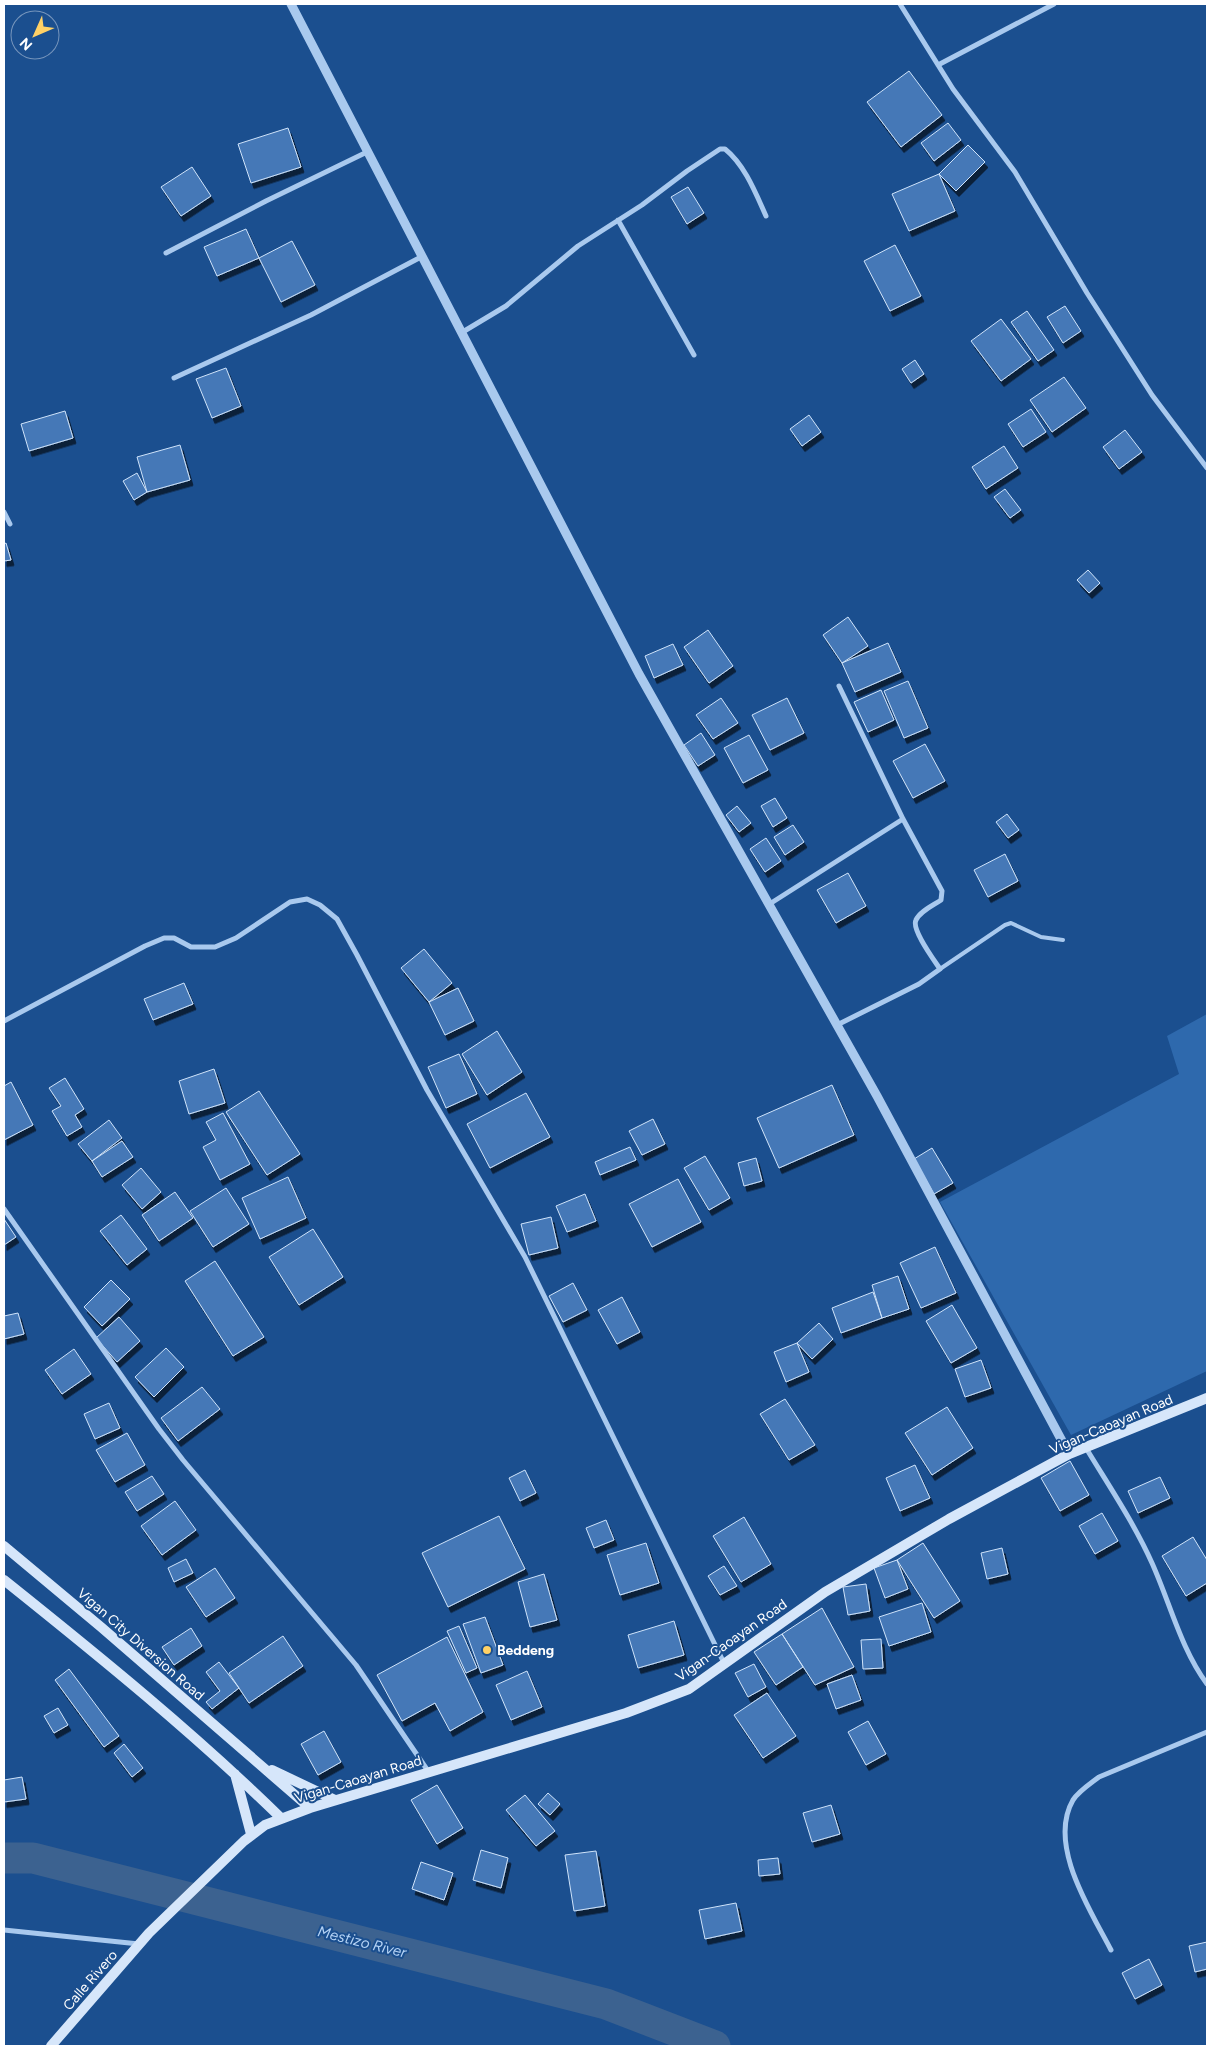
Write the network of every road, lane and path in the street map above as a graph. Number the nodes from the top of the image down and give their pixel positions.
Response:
1 (291, 4) edge
2 (900, 4) edge
3 (1054, 4) edge
4 (938, 66) junction
5 (367, 152) junction
6 (766, 216) dead end
7 (618, 220) junction
8 (166, 253) dead end
9 (421, 257) junction
10 (461, 333) junction
11 (694, 355) dead end
12 (174, 378) dead end
13 (1207, 468) edge
14 (4, 512) edge
15 (10, 524) dead end
16 (839, 686) dead end
17 (903, 819) junction
18 (768, 905) junction
19 (1063, 940) dead end
20 (940, 969) junction
21 (4, 1021) edge
22 (836, 1025) junction
23 (4, 1209) edge
24 (1207, 1398) edge
25 (1086, 1448) junction
26 (1069, 1454) junction
27 (4, 1546) edge
28 (4, 1580) edge
29 (724, 1663) junction
30 (1207, 1684) edge
31 (1207, 1732) edge
32 (259, 1764) junction
33 (428, 1771) junction
34 (235, 1773) junction
35 (334, 1800) junction
36 (310, 1808) junction
37 (282, 1818) junction
38 (248, 1837) junction
39 (4, 1930) edge
40 (149, 1933) joint
41 (140, 1944) junction
42 (1111, 1950) dead end
43 (51, 2046) edge

1 - 5 street
2 - 4 street
3 - 4 street
4 - 13 street
5 - 8 street
5 - 9 street
6 - 7 street
7 - 10 street
7 - 11 street
9 - 10 street
9 - 12 street
10 - 18 street
14 - 15 street
16 - 17 street
17 - 18 street
17 - 20 street
18 - 22 street
19 - 20 lane
20 - 22 street
21 - 29 street
22 - 26 street
23 - 33 street
24 - 25 main road, Vigan-Caoayan Road
25 - 26 main road, Vigan-Caoayan Road
25 - 30 street
26 - 29 main road, Vigan-Caoayan Road
27 - 32 main road, Vigan City Diversion Road
28 - 34 main road
29 - 33 main road, Vigan-Caoayan Road
31 - 42 street
32 - 35 main road, Vigan City Diversion Road
32 - 36 main road, Vigan City Diversion Road
33 - 35 main road, Vigan-Caoayan Road
34 - 37 main road
34 - 38 main road
35 - 36 main road, Vigan-Caoayan Road
36 - 37 main road, Vigan-Caoayan Road
37 - 38 main road, Vigan-Caoayan Road
38 - 40 main road, Vigan-Caoayan Road
39 - 41 street
40 - 41 main road, Calle Rivero
41 - 43 main road, Calle Rivero

